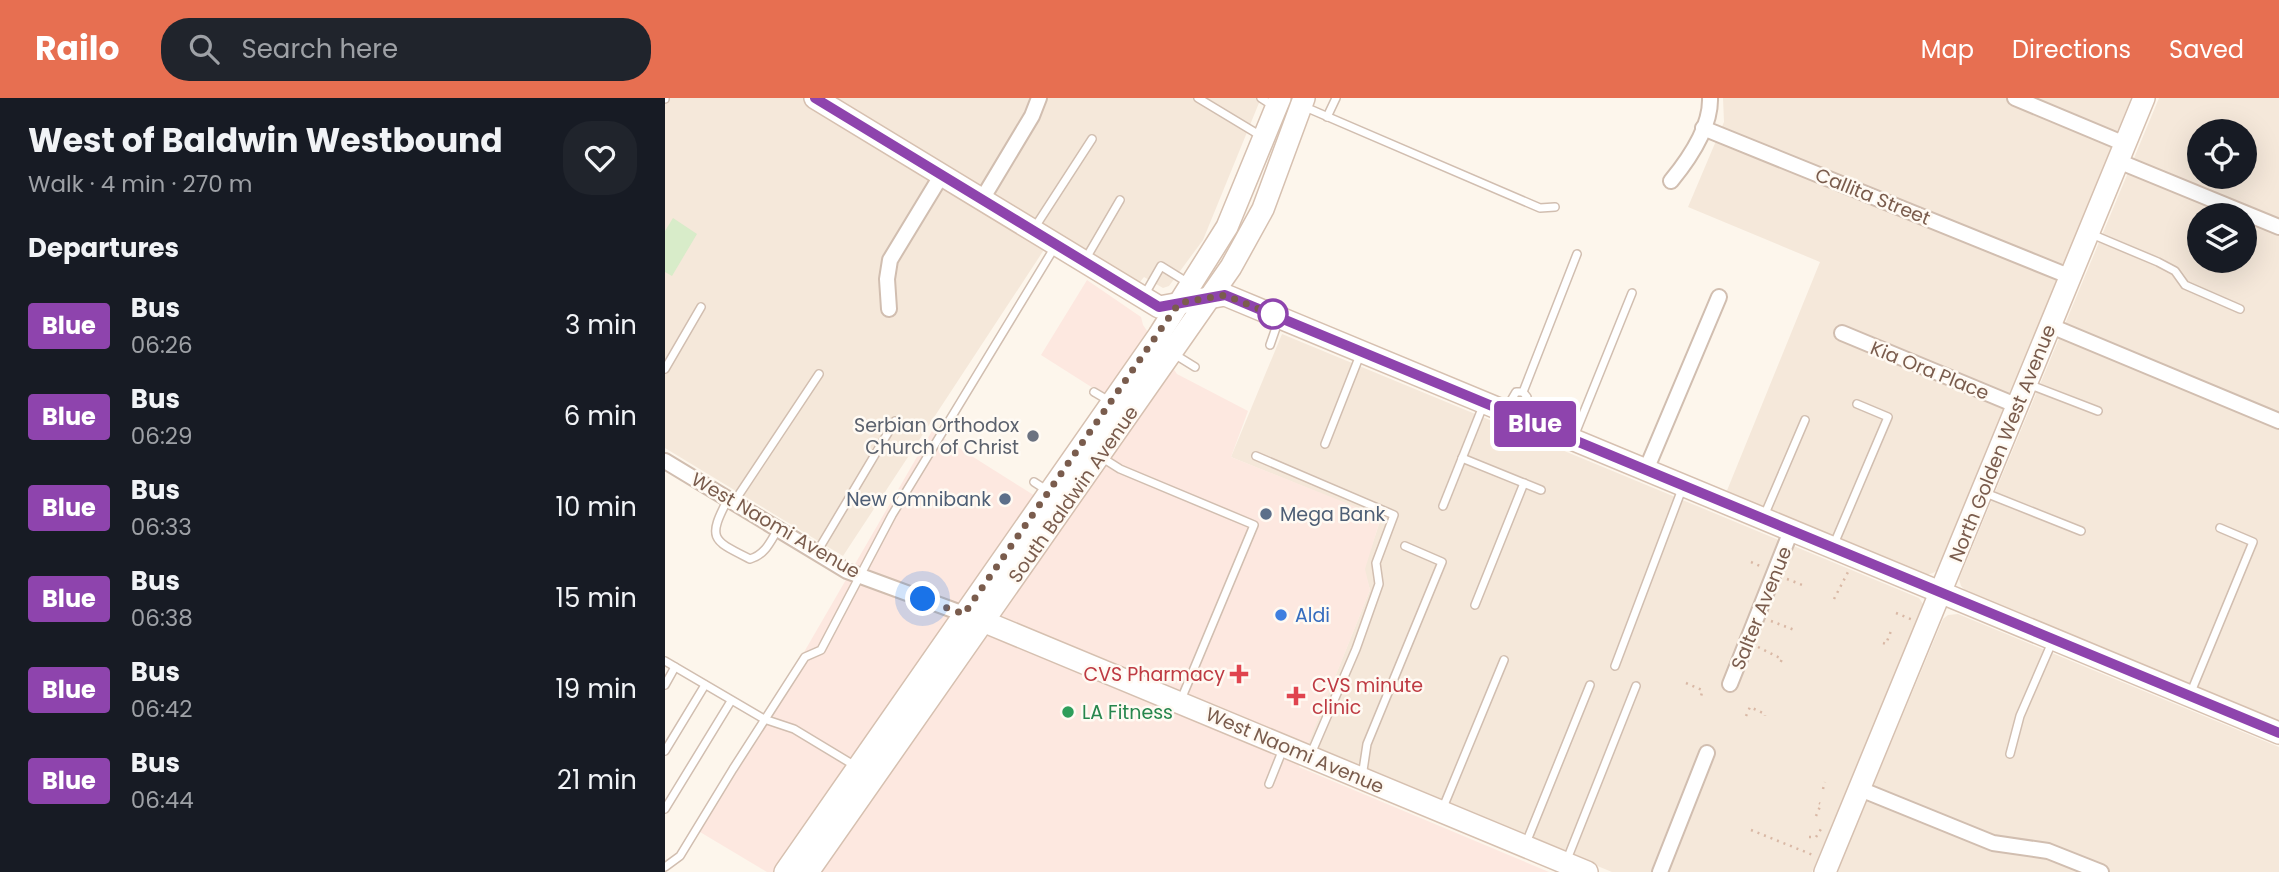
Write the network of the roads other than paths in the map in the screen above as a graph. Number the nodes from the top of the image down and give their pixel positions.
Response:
1 (815, 98) edge
2 (1039, 98) edge
3 (1198, 98) edge
4 (1336, 98) edge
5 (1710, 98) edge
6 (2015, 98) edge
7 (2144, 98) edge
8 (1272, 101) edge
9 (1303, 102) edge
10 (1327, 117) junction
11 (1703, 128) junction
12 (1264, 138) junction
13 (1092, 139) dead end
14 (2122, 153) junction
15 (941, 176) junction
16 (1671, 181) dead end
17 (1119, 200) dead end
18 (981, 201) junction
19 (1555, 207) dead end
20 (2279, 228) edge
21 (1032, 230) junction
22 (2089, 233) junction
23 (1056, 245) junction
24 (1577, 254) dead end
25 (1084, 262) junction
26 (2071, 277) junction
27 (1200, 292) junction
28 (1632, 293) dead end
29 (1143, 297) junction
30 (1719, 297) dead end
31 (1179, 303) junction
32 (701, 307) dead end
33 (888, 309) dead end
34 (2240, 309) dead end
35 (1279, 317) junction
36 (2051, 326) junction
37 (1842, 333) dead end
38 (1270, 345) dead end
39 (1362, 351) junction
40 (1170, 352) junction
41 (1195, 367) dead end
42 (665, 369) edge
43 (819, 374) dead end
44 (2027, 384) junction
45 (1523, 392) junction
46 (1484, 402) junction
47 (1857, 404) dead end
48 (2018, 406) junction
49 (2098, 411) dead end
50 (1514, 415) junction
51 (1805, 420) dead end
52 (895, 421) dead end
53 (2279, 421) edge
54 (1573, 439) junction
55 (1325, 444) dead end
56 (1091, 450) junction
57 (1256, 456) dead end
58 (1462, 458) junction
59 (665, 461) edge
60 (1646, 470) junction
61 (1524, 483) junction
62 (1683, 485) junction
63 (1541, 490) dead end
64 (1983, 492) junction
65 (731, 500) junction
66 (1443, 506) dead end
67 (1762, 519) junction
68 (2220, 528) dead end
69 (778, 529) junction
70 (1791, 531) junction
71 (2081, 531) dead end
72 (1405, 546) dead end
73 (1832, 548) junction
74 (817, 552) junction
75 (862, 576) junction
76 (1941, 593) junction
77 (1475, 605) dead end
78 (964, 614) junction
79 (985, 622) junction
80 (2053, 639) junction
81 (1504, 660) dead end
82 (665, 661) edge
83 (1615, 666) dead end
84 (675, 667) junction
85 (1730, 684) dead end
86 (665, 685) edge
87 (705, 685) junction
88 (1590, 685) dead end
89 (1636, 686) dead end
90 (2190, 696) junction
91 (731, 701) junction
92 (1180, 702) junction
93 (764, 719) junction
94 (2279, 733) edge
95 (1284, 746) junction
96 (665, 751) edge
97 (1707, 753) dead end
98 (2010, 754) dead end
99 (1310, 756) junction
100 (858, 767) junction
101 (1362, 778) junction
102 (1269, 785) dead end
103 (1860, 789) junction
104 (665, 809) edge
105 (1441, 811) junction
106 (1525, 846) junction
107 (1566, 863) junction
108 (1821, 864) edge
109 (665, 867) edge
110 (785, 872) edge
111 (808, 872) edge
112 (1587, 872) edge
113 (1660, 872) edge
114 (2101, 872) edge

1 - 15 street
2 - 18 street
3 - 12 lane
4 - 10 lane
5 - 11 street
6 - 14 street
7 - 14 street, North Golden West Avenue
8 - 12 street, South Baldwin Avenue
9 - 10 lane
9 - 27 street, South Baldwin Avenue
10 - 19 lane
11 - 16 street
11 - 26 street, Callita Street
12 - 27 street, South Baldwin Avenue
13 - 21 lane
14 - 20 street
14 - 22 street, North Golden West Avenue
15 - 18 street
15 - 33 street
17 - 25 lane
18 - 21 street
21 - 23 street
22 - 26 street, North Golden West Avenue
22 - 34 lane
23 - 25 street
23 - 75 lane
24 - 45 lane
25 - 29 street
26 - 36 street, North Golden West Avenue
27 - 29 lane
27 - 31 street
27 - 35 street
27 - 40 street, South Baldwin Avenue
28 - 54 lane
29 - 31 street
30 - 60 street
31 - 56 street, South Baldwin Avenue
32 - 42 lane
35 - 38 lane
35 - 39 street
36 - 44 street, North Golden West Avenue
36 - 53 street
37 - 48 street, Kia Ora Place
39 - 46 street
39 - 55 lane
40 - 41 lane
40 - 56 street, South Baldwin Avenue
43 - 65 lane
44 - 48 street, North Golden West Avenue
44 - 49 lane
45 - 50 lane
45 - 50 lane
46 - 50 street
46 - 58 lane
47 - 73 lane
48 - 64 street, North Golden West Avenue
50 - 54 street
51 - 67 lane
52 - 74 lane
54 - 60 street
56 - 78 street, South Baldwin Avenue
56 - 79 street, South Baldwin Avenue
56 - 92 lane
57 - 99 lane
58 - 61 lane
58 - 66 lane
59 - 65 street, West Naomi Avenue
60 - 62 street
61 - 63 lane
61 - 77 lane
62 - 67 street
62 - 83 lane
64 - 71 lane
64 - 76 street, North Golden West Avenue
65 - 69 street, West Naomi Avenue
65 - 69 lane
67 - 70 street
68 - 90 lane
69 - 74 street, West Naomi Avenue
70 - 73 street
70 - 85 street, Salter Avenue
72 - 101 lane
73 - 76 street
74 - 75 street, West Naomi Avenue
75 - 78 street, West Naomi Avenue
75 - 93 lane
76 - 80 street
76 - 103 street, North Golden West Avenue
78 - 79 street, West Naomi Avenue
78 - 100 street, South Baldwin Avenue
79 - 92 street, West Naomi Avenue
79 - 111 street, South Baldwin Avenue
80 - 90 street
80 - 98 lane
81 - 105 lane
82 - 84 lane
84 - 86 lane
84 - 87 lane
87 - 91 lane
87 - 96 lane
88 - 106 lane
89 - 107 lane
90 - 94 street
91 - 93 lane
91 - 104 lane
92 - 95 street, West Naomi Avenue
93 - 100 lane
93 - 109 lane
95 - 99 street, West Naomi Avenue
95 - 102 lane
97 - 113 street
99 - 101 street, West Naomi Avenue
100 - 110 street, South Baldwin Avenue
101 - 105 street, West Naomi Avenue
103 - 108 street, North Golden West Avenue
103 - 114 street
105 - 106 street, West Naomi Avenue
106 - 107 street, West Naomi Avenue
107 - 112 street, West Naomi Avenue

